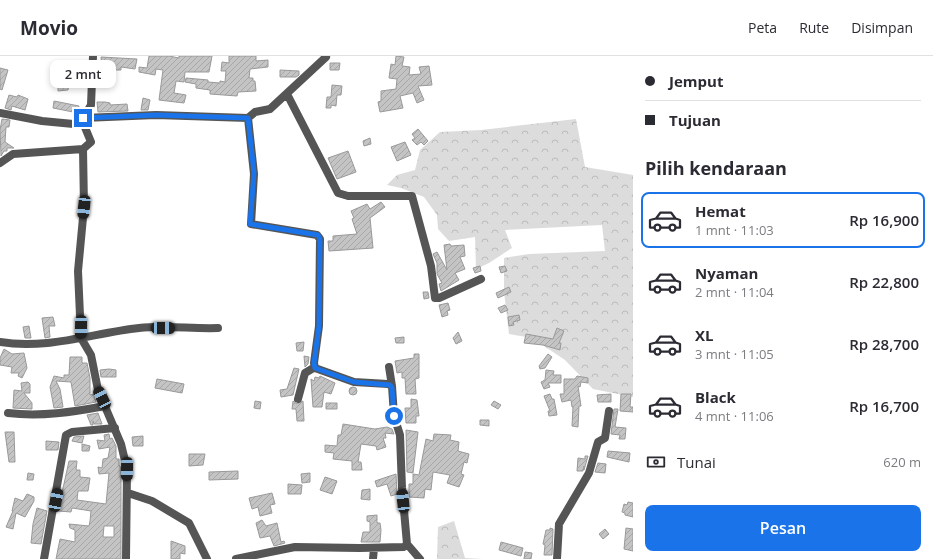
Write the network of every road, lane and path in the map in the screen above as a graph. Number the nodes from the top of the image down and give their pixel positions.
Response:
1 (93, 56) edge
2 (326, 57) dead end
3 (287, 94) junction
4 (0, 113) edge
5 (248, 118) junction
6 (83, 121) junction
7 (83, 149) junction
8 (0, 163) edge
9 (481, 279) dead end
10 (218, 328) dead end
11 (81, 338) junction
12 (0, 342) edge
13 (315, 367) junction
14 (389, 367) dead end
15 (392, 386) junction
16 (298, 399) dead end
17 (106, 406) junction
18 (609, 410) dead end
19 (8, 413) dead end
20 (115, 428) junction
21 (128, 493) junction
22 (407, 544) junction
23 (374, 548) junction
24 (44, 559) edge
25 (126, 559) edge
26 (207, 559) edge
27 (236, 559) edge
28 (373, 559) edge
29 (420, 559) edge
30 (557, 559) edge

1 - 6 street
2 - 3 street
3 - 5 street
3 - 9 street
4 - 6 street
5 - 6 street
5 - 13 street
6 - 7 street
7 - 8 street
7 - 11 street
10 - 11 street
11 - 12 street
11 - 17 street
13 - 15 street
13 - 16 street
14 - 15 street
15 - 22 street
17 - 19 street
17 - 20 street
18 - 30 street
20 - 21 street
20 - 24 street
21 - 25 street
21 - 26 street
22 - 23 street
22 - 29 street
23 - 27 street
23 - 28 street

